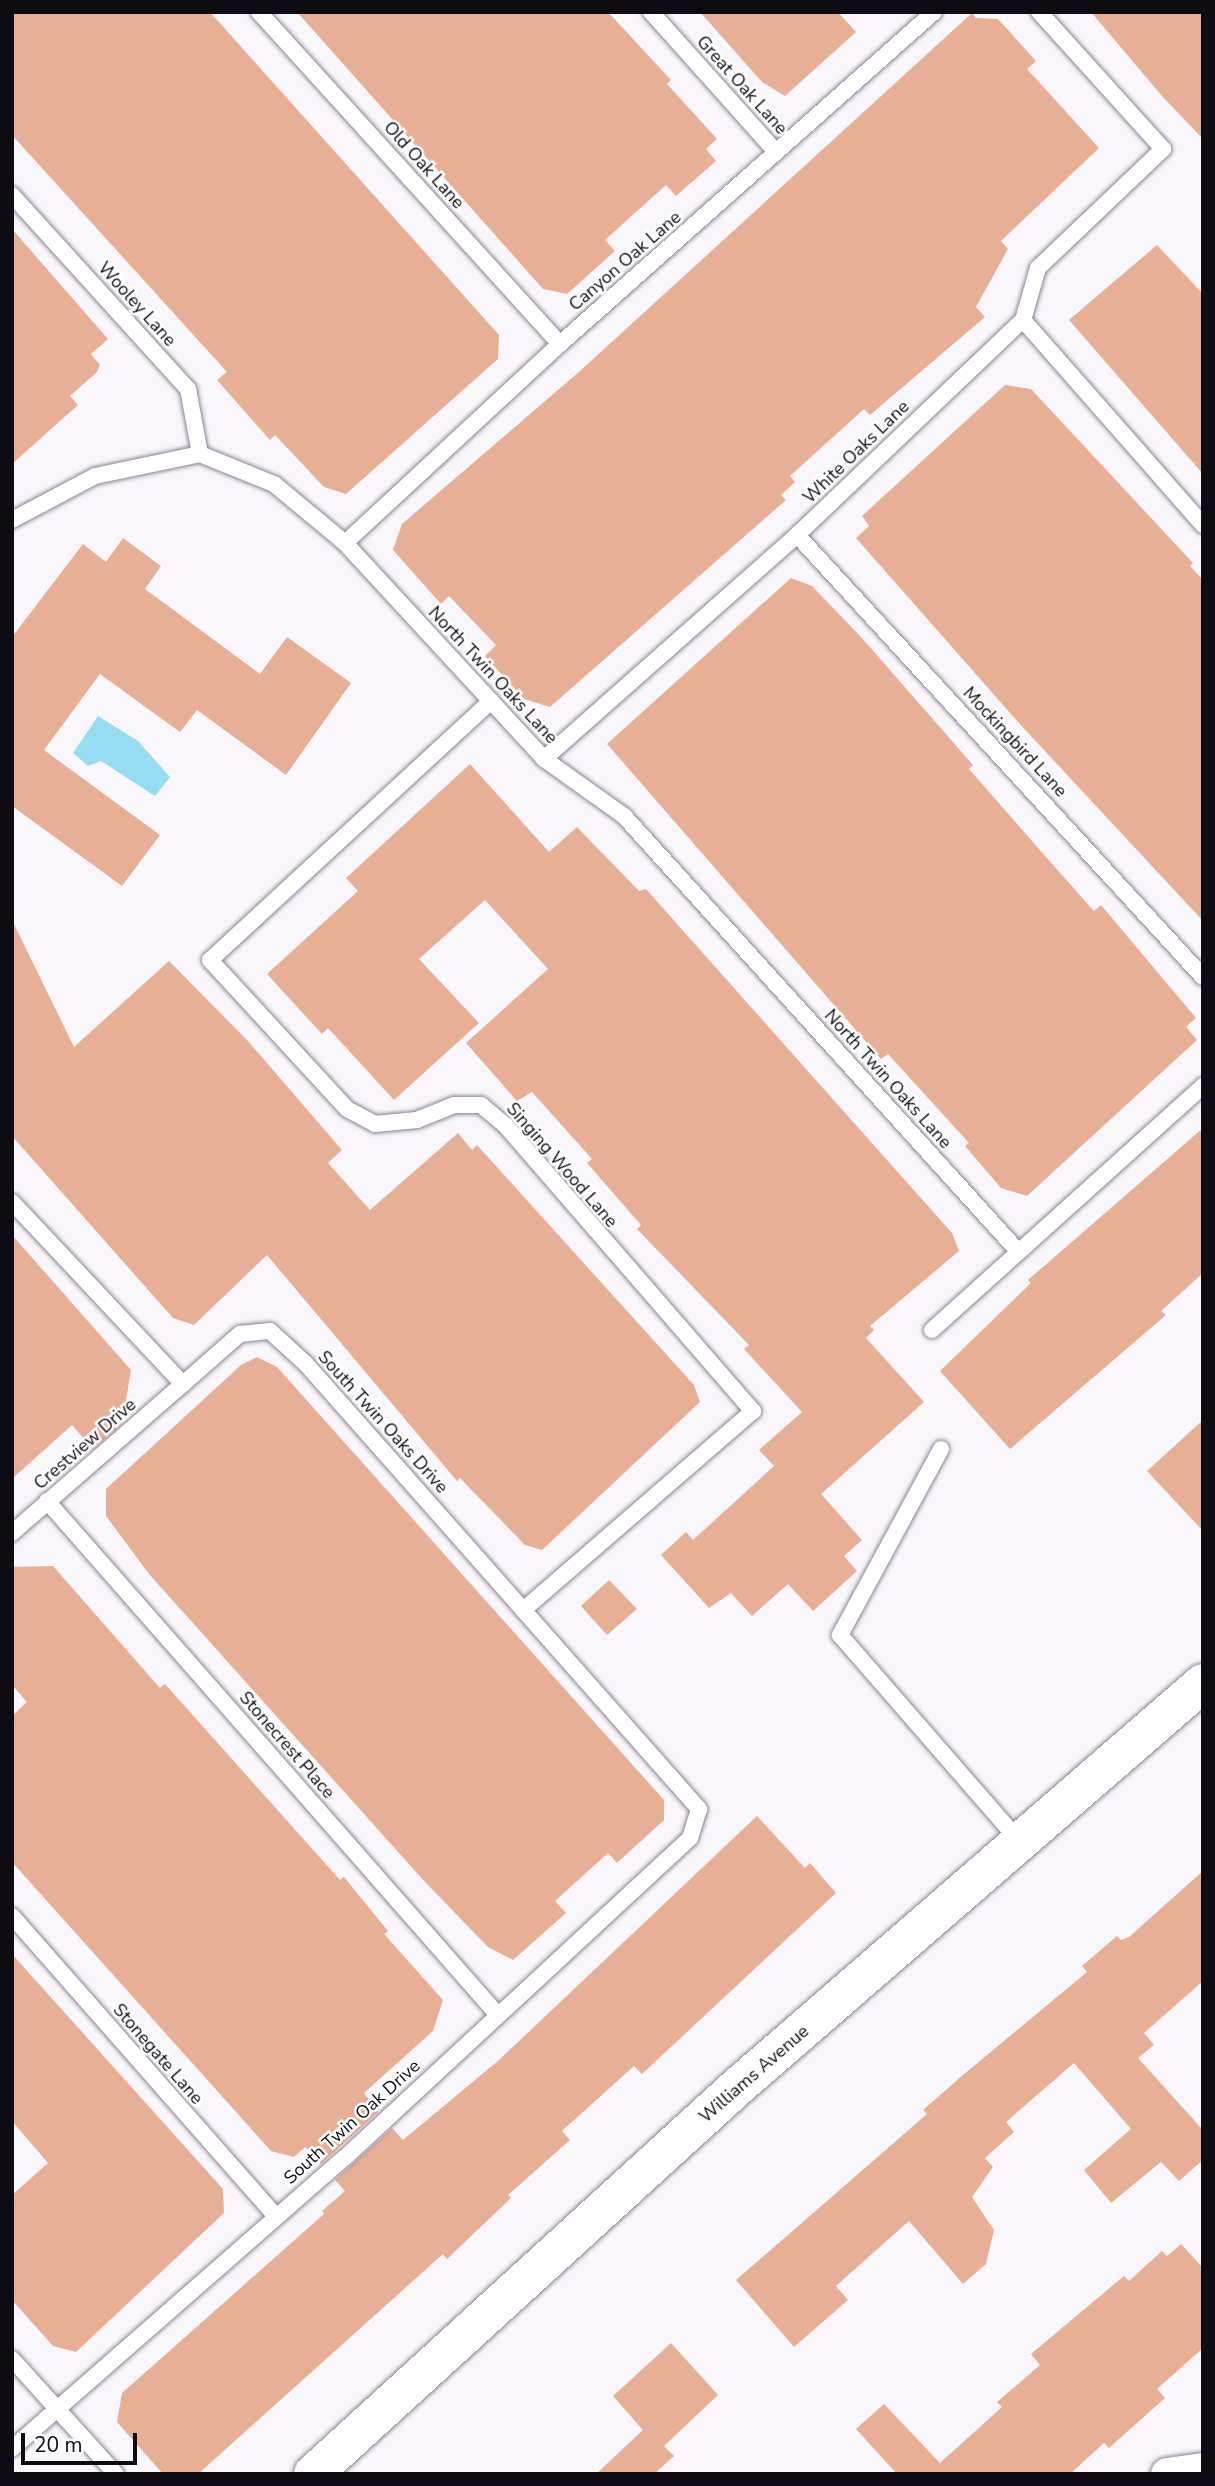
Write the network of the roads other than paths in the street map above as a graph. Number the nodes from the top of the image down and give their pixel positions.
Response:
1 (259, 12) edge
2 (651, 12) edge
3 (934, 12) edge
4 (1038, 12) edge
5 (776, 152) junction
6 (12, 195) edge
7 (1023, 320) junction
8 (559, 344) junction
9 (200, 454) junction
10 (12, 520) edge
11 (1203, 525) edge
12 (797, 535) junction
13 (345, 543) junction
14 (491, 701) junction
15 (544, 759) junction
16 (1203, 977) edge
17 (1203, 1086) edge
18 (12, 1202) edge
19 (1017, 1250) junction
20 (932, 1330) dead end
21 (183, 1384) junction
22 (941, 1449) dead end
23 (47, 1501) junction
24 (12, 1533) edge
25 (523, 1610) junction
26 (1203, 1683) edge
27 (699, 1809) joint
28 (1020, 1842) junction
29 (12, 1916) edge
30 (497, 2014) junction
31 (276, 2217) junction
32 (12, 2359) edge
33 (57, 2409) junction
34 (12, 2449) edge
35 (1203, 2469) edge
36 (116, 2474) edge
37 (313, 2474) edge
38 (1167, 2474) edge

1 - 8 lane, Old Oak Lane
2 - 5 lane, Great Oak Lane
3 - 5 lane, Canyon Oak Lane
4 - 7 lane
5 - 8 lane, Canyon Oak Lane
6 - 9 lane, Wooley Lane
7 - 11 lane
7 - 12 lane, White Oaks Lane
8 - 13 lane, Canyon Oak Lane
9 - 10 lane
9 - 13 lane, North Twin Oaks Lane
12 - 15 lane, White Oaks Lane
12 - 16 lane, Mockingbird Lane
13 - 14 lane, North Twin Oaks Lane
14 - 15 lane, North Twin Oaks Lane
14 - 25 lane, Singing Wood Lane
15 - 19 lane, North Twin Oaks Lane
17 - 19 lane
18 - 21 lane
19 - 20 lane
21 - 23 lane, Crestview Drive
21 - 25 lane, South Twin Oaks Drive
22 - 28 lane
23 - 24 lane, Crestview Drive
23 - 30 lane, Stonecrest Place
25 - 27 lane, South Twin Oaks Drive
26 - 28 street, Williams Avenue
27 - 30 lane, South Twin Oak Drive
28 - 37 street, Williams Avenue
29 - 31 lane, Stonegate Lane
30 - 31 lane, South Twin Oak Drive
31 - 33 lane, South Twin Oak Drive
32 - 33 lane
33 - 34 lane, South Twin Oak Drive
33 - 36 lane
35 - 38 street

